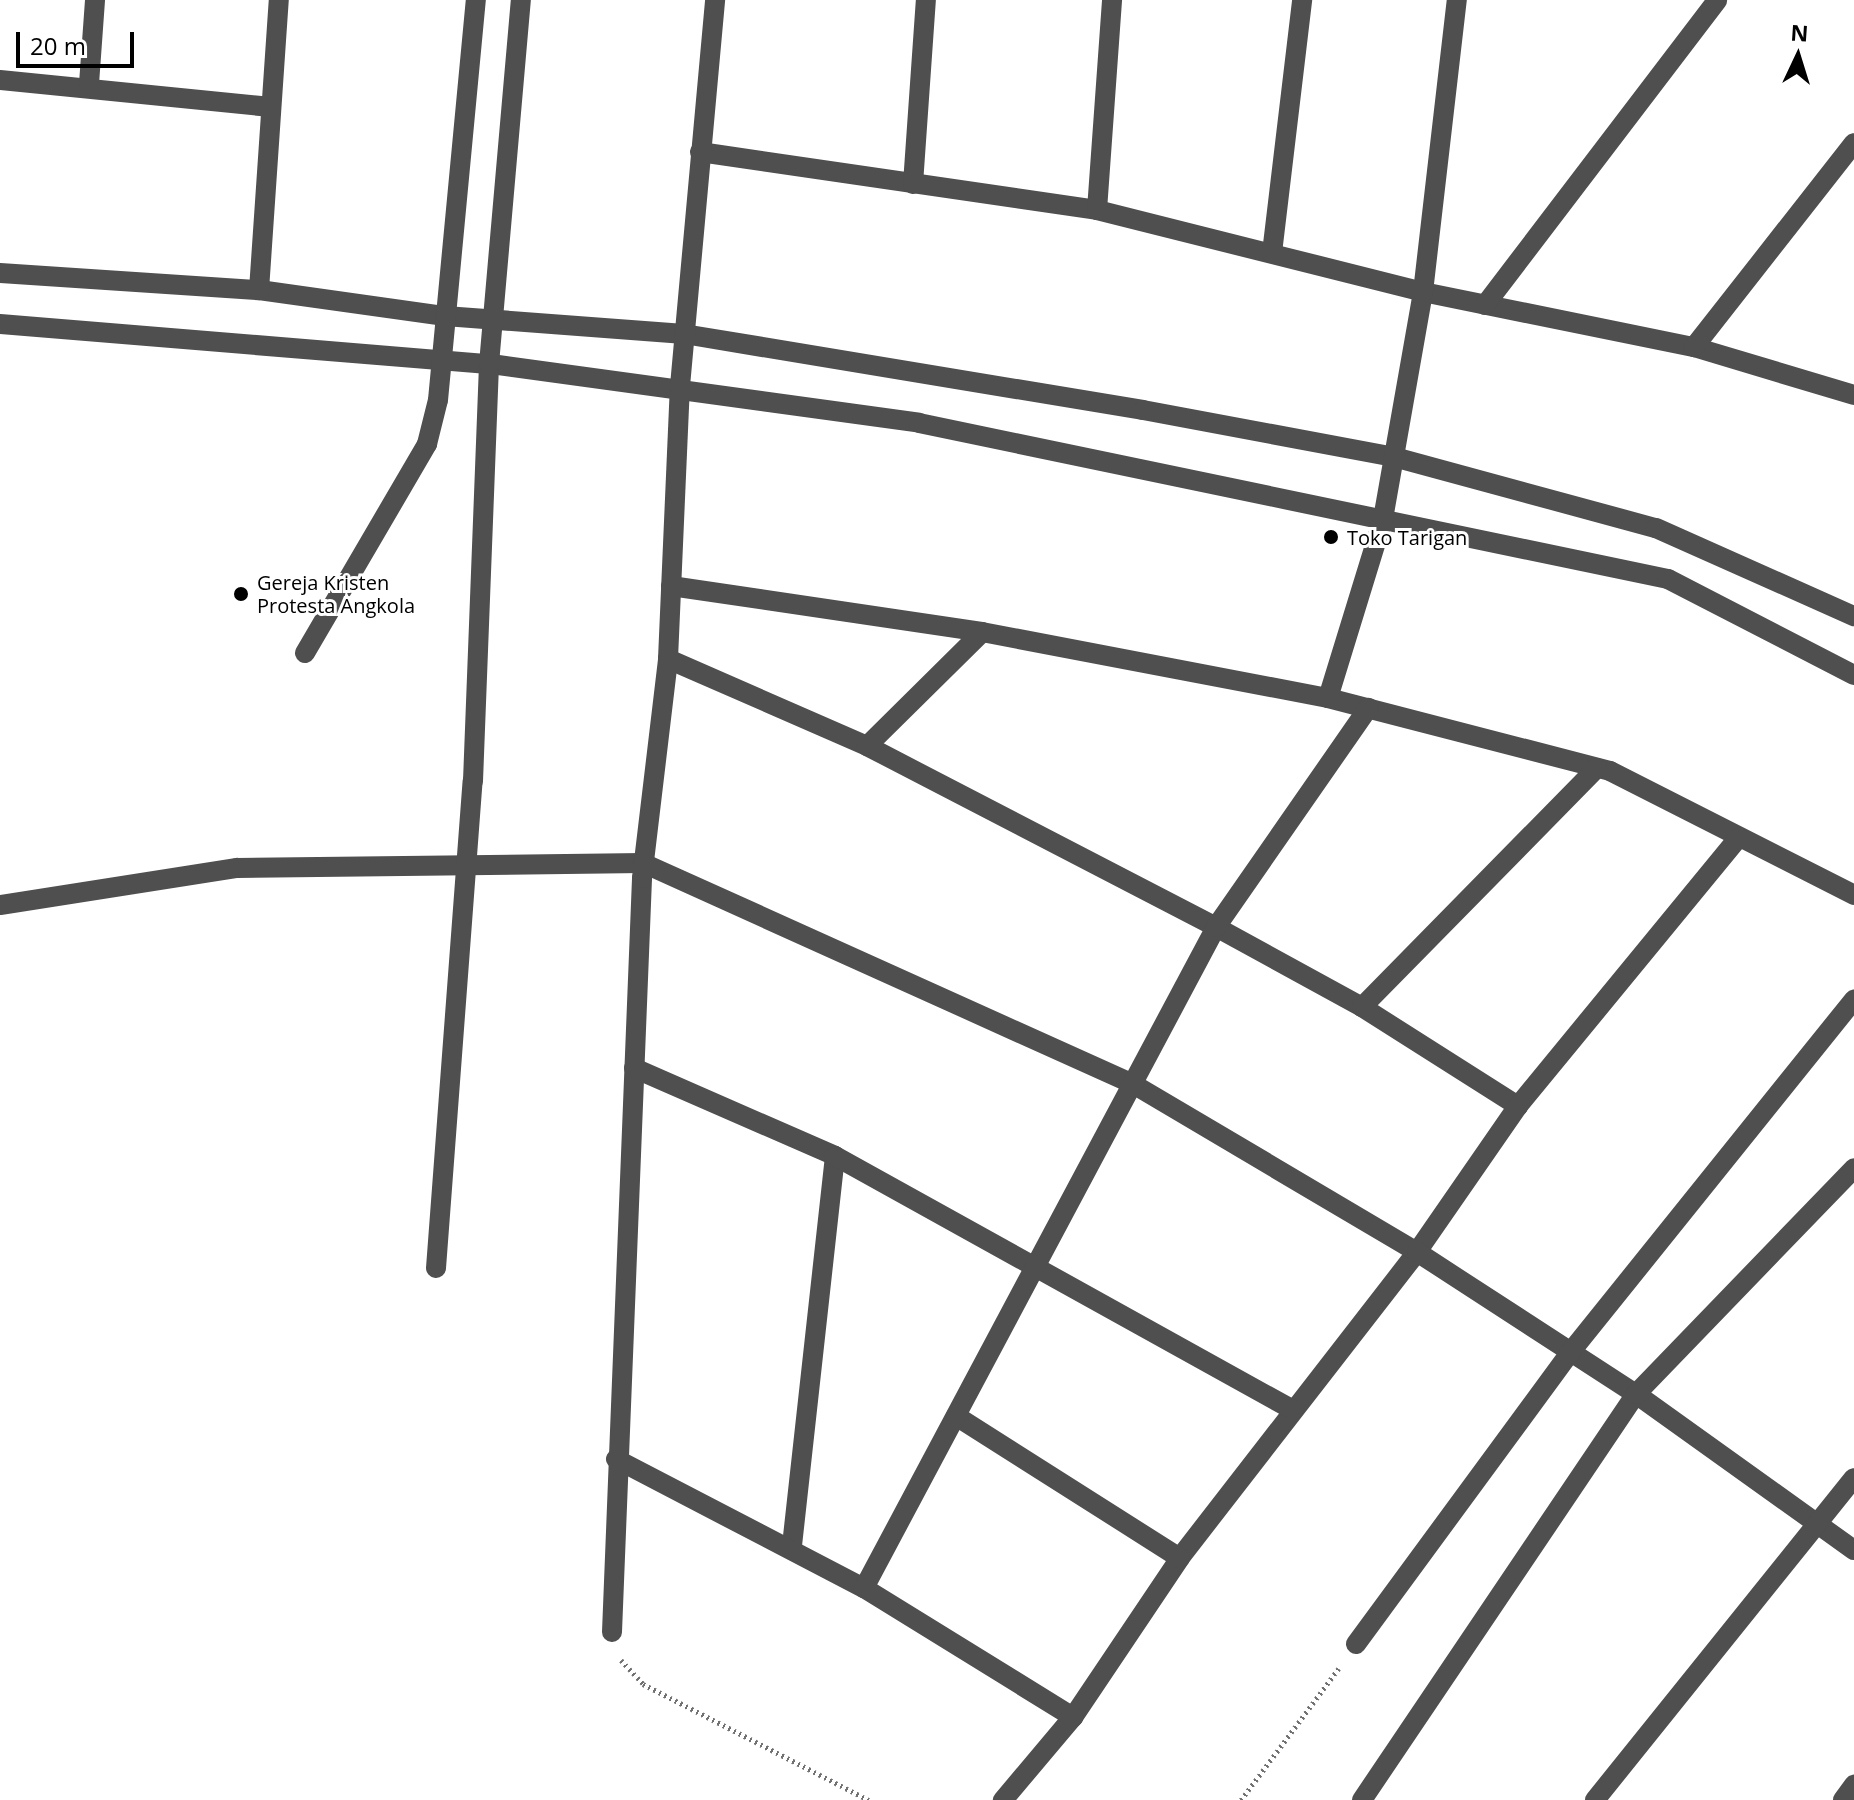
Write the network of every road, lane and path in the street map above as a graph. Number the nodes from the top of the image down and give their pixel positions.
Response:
1 (95, 0) edge
2 (279, 0) edge
3 (476, 0) edge
4 (521, 0) edge
5 (715, 0) edge
6 (926, 0) edge
7 (1112, 0) edge
8 (1302, 0) edge
9 (1457, 0) edge
10 (1717, 0) edge
11 (0, 80) edge
12 (89, 84) junction
13 (271, 107) junction
14 (1854, 143) edge
15 (700, 152) junction
16 (913, 184) junction
17 (1097, 210) junction
18 (1272, 253) junction
19 (0, 273) edge
20 (259, 290) junction
21 (1423, 292) junction
22 (1485, 305) junction
23 (445, 316) junction
24 (494, 317) junction
25 (0, 324) edge
26 (684, 334) junction
27 (1694, 347) junction
28 (441, 361) junction
29 (489, 364) junction
30 (680, 386) junction
31 (1854, 395) edge
32 (1394, 457) junction
33 (1383, 519) junction
34 (671, 586) junction
35 (1854, 616) edge
36 (982, 632) junction
37 (305, 653) dead end
38 (668, 659) junction
39 (1854, 675) edge
40 (1328, 698) junction
41 (1368, 708) junction
42 (867, 746) junction
43 (1597, 768) junction
44 (1738, 838) junction
45 (643, 863) junction
46 (466, 867) junction
47 (1854, 895) edge
48 (0, 905) edge
49 (1216, 927) junction
50 (1854, 999) edge
51 (1362, 1007) junction
52 (634, 1068) junction
53 (1133, 1084) junction
54 (1518, 1106) junction
55 (835, 1156) junction
56 (1854, 1168) edge
57 (1417, 1252) junction
58 (1035, 1266) junction
59 (436, 1268) dead end
60 (1569, 1354) junction
61 (1636, 1394) junction
62 (1293, 1410) junction
63 (956, 1416) junction
64 (616, 1459) junction
65 (1854, 1478) edge
66 (1817, 1518) junction
67 (792, 1547) junction
68 (1854, 1550) edge
69 (1180, 1558) junction
70 (864, 1588) junction
71 (612, 1632) joint
72 (1356, 1644) joint
73 (1073, 1717) junction
74 (1854, 1785) edge
75 (869, 1800) edge
76 (1003, 1800) edge
77 (1241, 1800) edge
78 (1362, 1800) edge
79 (1595, 1800) edge
80 (1843, 1800) edge

1 - 12 street
2 - 13 street
3 - 23 street
4 - 24 street
5 - 15 street
6 - 16 street
7 - 17 street
8 - 18 street
9 - 21 street
10 - 22 street
11 - 12 street
12 - 13 street
13 - 20 street
14 - 27 street
15 - 16 street
15 - 26 street
16 - 17 street
17 - 18 street
18 - 21 street
19 - 20 street
20 - 23 street
21 - 22 street
21 - 32 street
22 - 27 street
23 - 24 street
23 - 28 street
24 - 26 street
24 - 29 street
25 - 28 street
26 - 30 street
26 - 32 street
27 - 31 street
28 - 29 street
28 - 37 street
29 - 30 street
29 - 46 street
30 - 33 street
30 - 34 street
32 - 33 street
32 - 35 street
33 - 39 street
33 - 40 street
34 - 36 street
34 - 38 street
36 - 40 street
36 - 42 street
38 - 42 street
38 - 45 street
40 - 41 street
41 - 43 street
41 - 49 street
42 - 49 street
43 - 44 street
43 - 51 street
44 - 47 street
44 - 54 street
45 - 46 street
45 - 52 street
45 - 53 street
46 - 48 street
46 - 59 street
49 - 51 street
49 - 53 street
50 - 60 street
51 - 54 street
52 - 55 street
52 - 64 street
53 - 57 street
53 - 58 street
54 - 57 street
55 - 58 street
55 - 67 street
56 - 61 street
57 - 60 street
57 - 62 street
58 - 62 street
58 - 63 street
60 - 61 street
60 - 72 street
61 - 66 street
61 - 78 street
62 - 69 street
63 - 69 street
63 - 70 street
64 - 67 street
64 - 71 street
65 - 66 street
66 - 68 street
66 - 79 street
67 - 70 street
69 - 73 street
70 - 73 street
71 - 75 path
72 - 77 path
73 - 76 street
74 - 80 street

